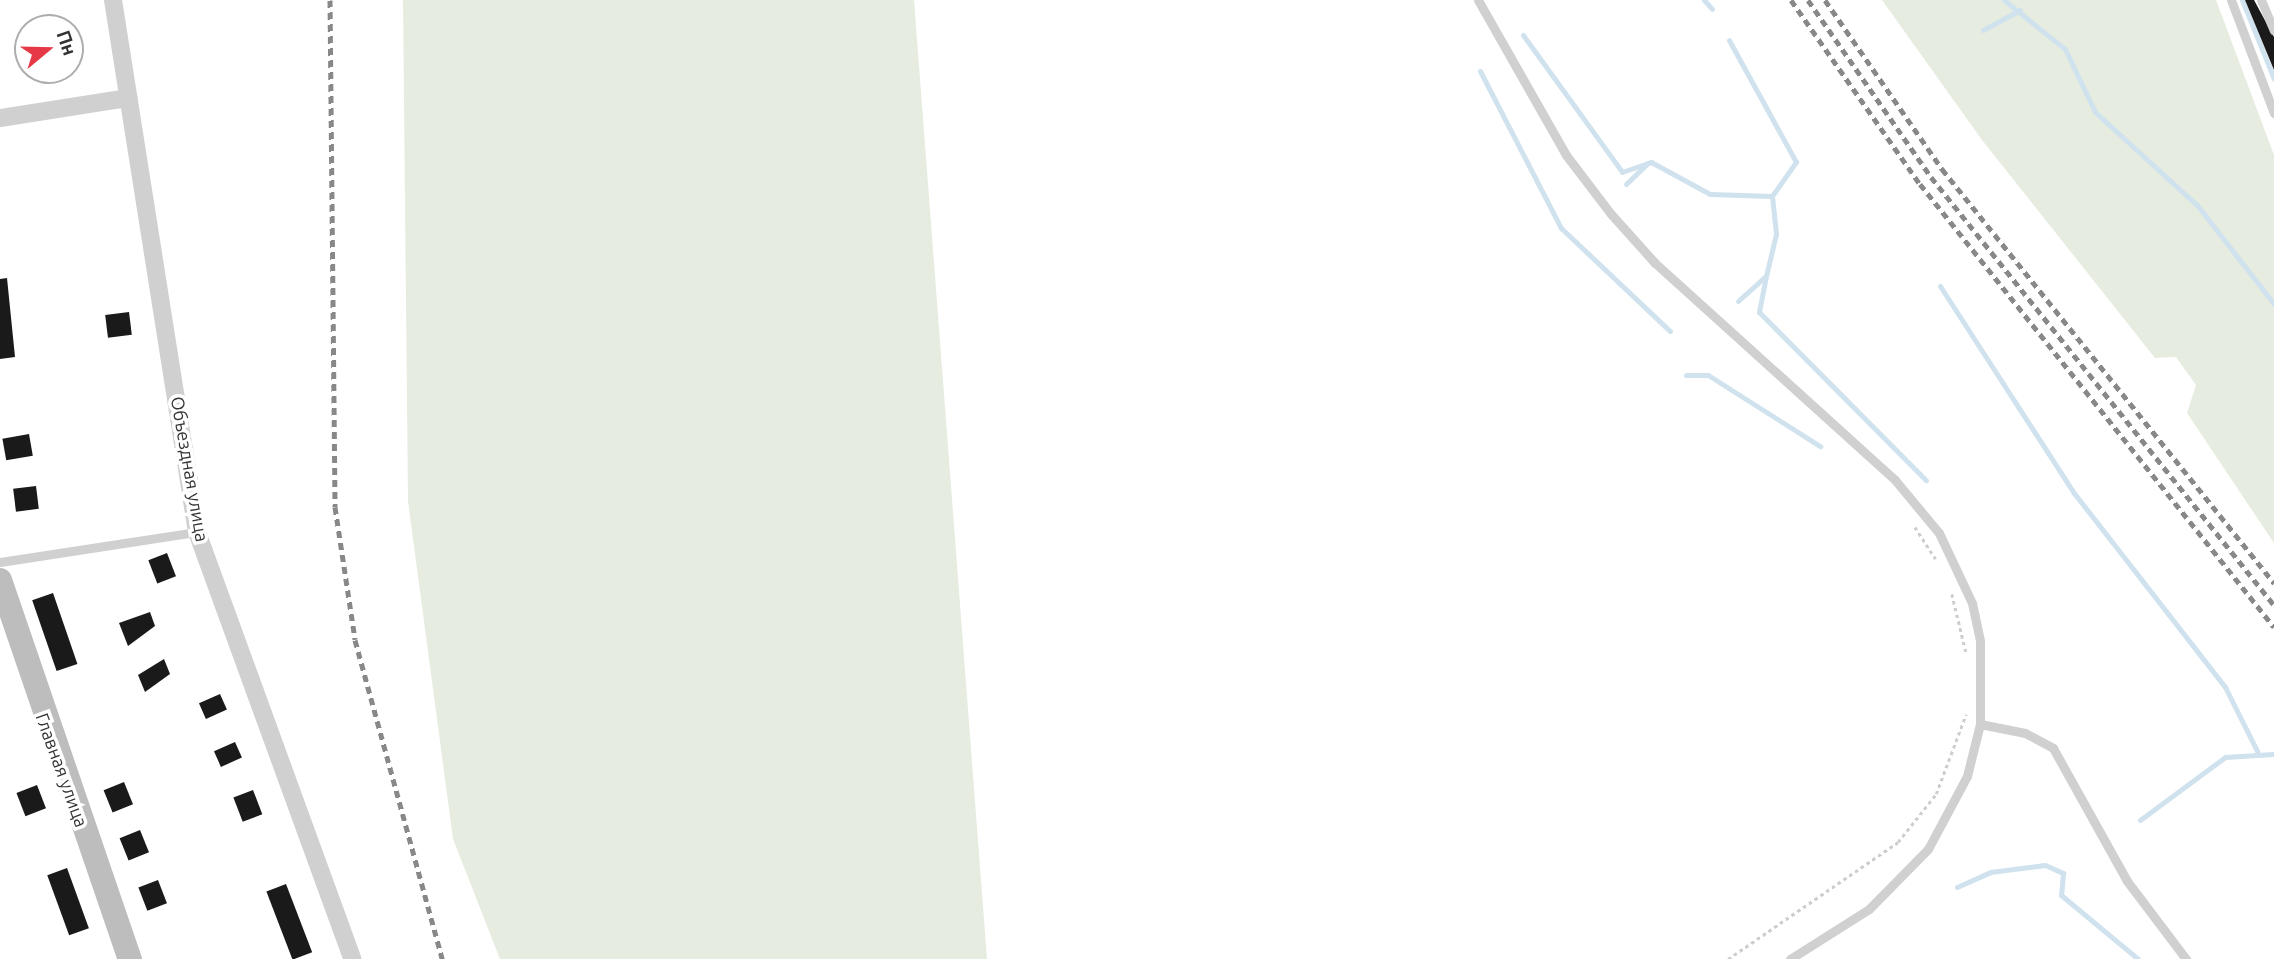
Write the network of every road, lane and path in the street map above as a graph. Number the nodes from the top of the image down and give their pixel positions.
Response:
1 (113, 0) edge
2 (1478, 0) edge
3 (2231, 0) edge
4 (2262, 0) edge
5 (2274, 30) edge
6 (128, 98) junction
7 (2274, 113) edge
8 (0, 118) edge
9 (1908, 517) dead end
10 (197, 531) junction
11 (0, 562) edge
12 (1940, 566) dead end
13 (0, 580) edge
14 (1949, 587) dead end
15 (4, 616) edge
16 (1966, 656) dead end
17 (1968, 706) dead end
18 (1980, 724) junction
19 (130, 959) edge
20 (352, 959) edge
21 (1728, 959) edge
22 (1790, 959) edge
23 (2186, 959) edge

1 - 6 street, Объездная улица
2 - 18 lane
3 - 7 lane
4 - 5 lane
6 - 8 street
6 - 10 street, Объездная улица
9 - 12 path
10 - 11 lane
10 - 20 street, Объездная улица
13 - 15 street, Главная улица
14 - 16 path
15 - 19 street, Главная улица
17 - 21 path
18 - 22 lane
18 - 23 lane

